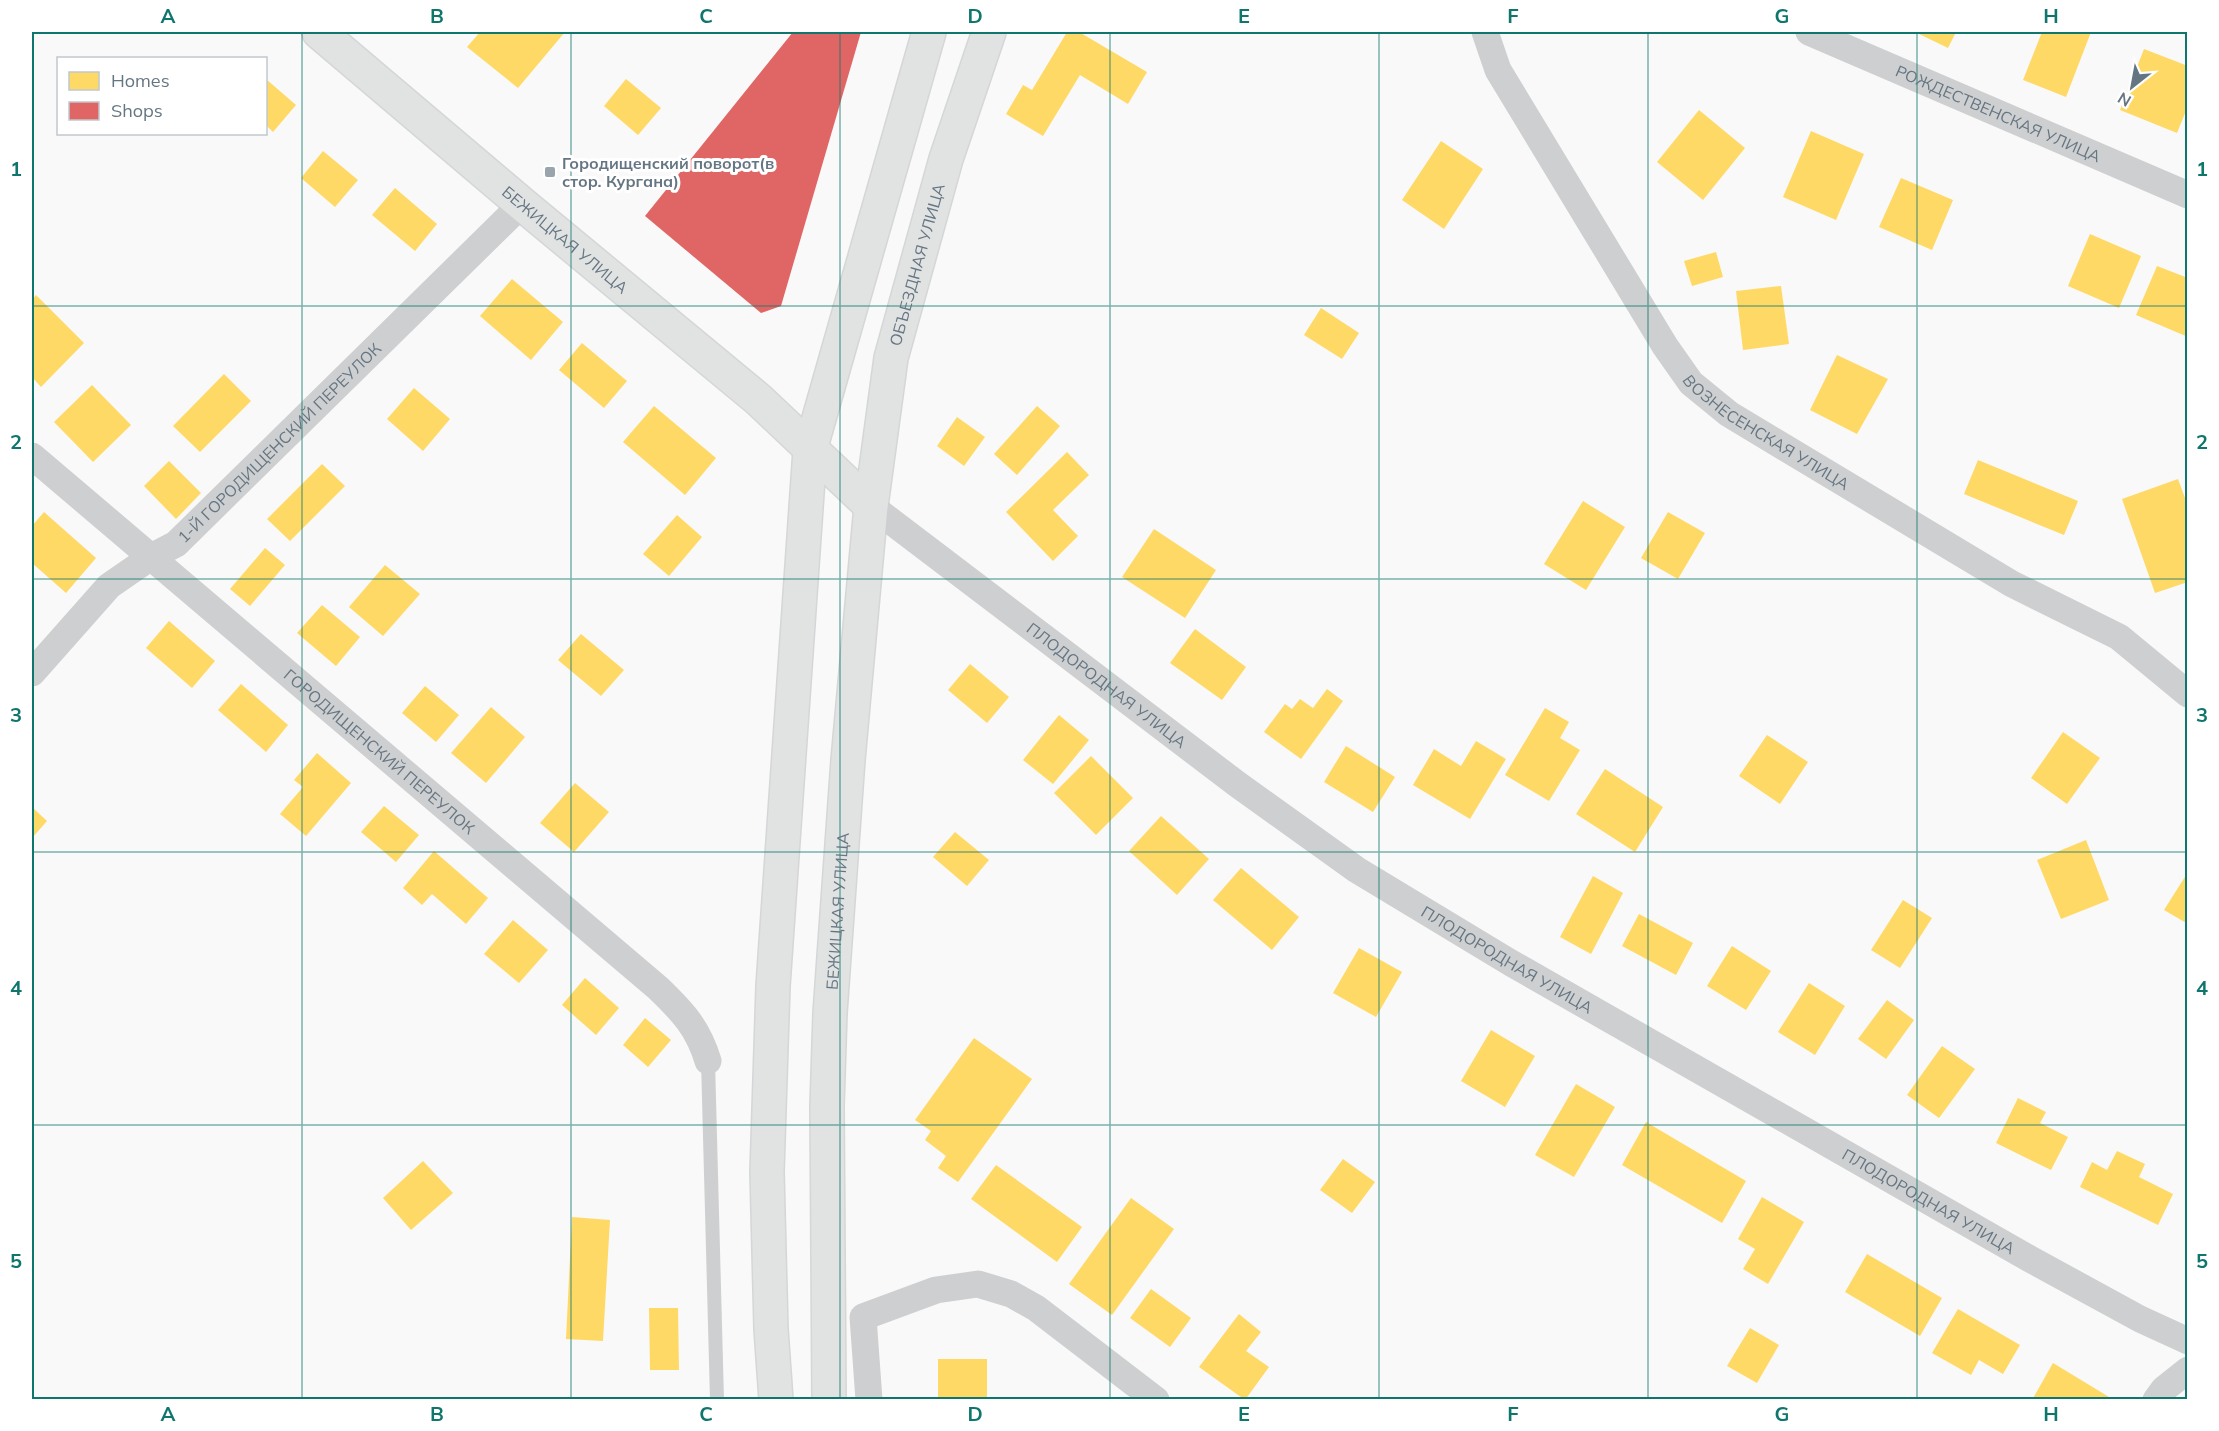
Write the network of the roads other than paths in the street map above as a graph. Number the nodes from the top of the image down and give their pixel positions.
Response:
1 (319, 32) edge
2 (929, 32) edge
3 (989, 32) edge
4 (1485, 32) edge
5 (1809, 32) edge
6 (2187, 195) edge
7 (522, 204) junction
8 (810, 450) junction
9 (32, 456) edge
10 (870, 506) junction
11 (151, 557) junction
12 (32, 673) edge
13 (2187, 694) edge
14 (708, 1061) joint
15 (2187, 1341) edge
16 (2187, 1370) edge
17 (717, 1400) edge
18 (776, 1400) edge
19 (829, 1400) edge
20 (870, 1400) edge
21 (1156, 1400) edge
22 (2156, 1400) edge

1 - 7 main road, БЕЖИЦКАЯ УЛИЦА
2 - 8 main road
3 - 10 main road, ОБЪЕЗДНАЯ УЛИЦА
4 - 13 street, ВОЗНЕСЕНСКАЯ УЛИЦА
5 - 6 street, РОЖДЕСТВЕНСКАЯ УЛИЦА
7 - 8 main road, БЕЖИЦКАЯ УЛИЦА
7 - 11 street, 1-Й ГОРОДИЩЕНСКИЙ ПЕРЕУЛОК
8 - 10 main road, БЕЖИЦКАЯ УЛИЦА
8 - 18 main road
9 - 11 street, ГОРОДИЩЕНСКИЙ ПЕРЕУЛОК
10 - 15 street, ПЛОДОРОДНАЯ УЛИЦА
10 - 19 main road, БЕЖИЦКАЯ УЛИЦА
11 - 12 street, 1-Й ГОРОДИЩЕНСКИЙ ПЕРЕУЛОК
11 - 14 street, ГОРОДИЩЕНСКИЙ ПЕРЕУЛОК
14 - 17 lane
16 - 22 street
20 - 21 street

